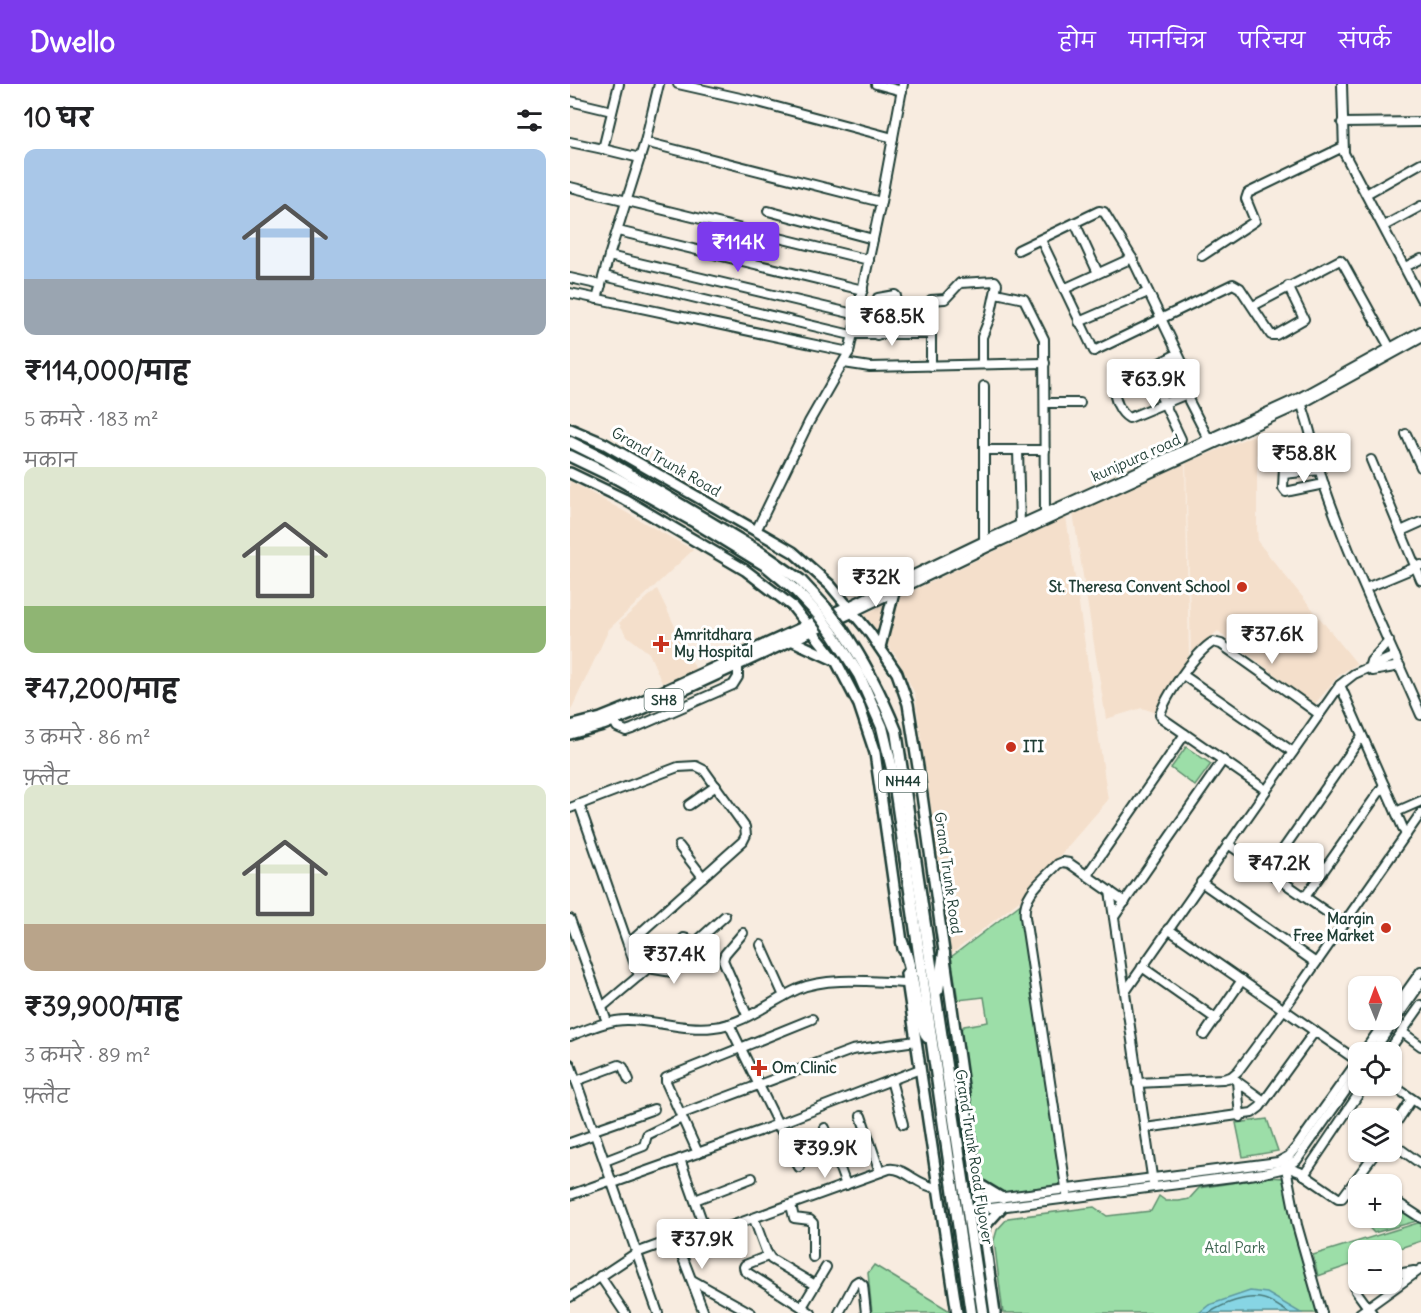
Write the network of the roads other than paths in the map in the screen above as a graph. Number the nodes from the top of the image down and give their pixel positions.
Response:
1 (619, 84) edge
2 (659, 84) edge
3 (678, 84) edge
4 (728, 84) edge
5 (876, 84) edge
6 (1342, 84) edge
7 (902, 87) edge
8 (725, 95) junction
9 (570, 101) edge
10 (612, 111) junction
11 (1421, 122) edge
12 (1342, 123) junction
13 (893, 138) junction
14 (570, 141) edge
15 (645, 142) junction
16 (1343, 147) junction
17 (603, 149) junction
18 (640, 158) junction
19 (1421, 163) edge
20 (571, 187) edge
21 (1366, 194) junction
22 (570, 197) edge
23 (628, 200) junction
24 (881, 202) junction
25 (1421, 206) edge
26 (768, 211) dead end
27 (1075, 223) junction
28 (1383, 226) junction
29 (618, 231) junction
30 (873, 239) junction
31 (1041, 240) junction
32 (1018, 250) dead end
33 (609, 256) junction
34 (1202, 256) dead end
35 (1132, 258) junction
36 (1421, 259) edge
37 (869, 260) junction
38 (1405, 267) junction
39 (1098, 273) junction
40 (603, 276) junction
41 (570, 278) edge
42 (601, 285) junction
43 (1288, 286) junction
44 (1064, 289) junction
45 (863, 290) junction
46 (1148, 291) junction
47 (570, 293) edge
48 (996, 293) junction
49 (1421, 298) edge
50 (597, 299) junction
51 (1253, 306) junction
52 (858, 315) junction
53 (1161, 320) junction
54 (1079, 322) junction
55 (1421, 331) edge
56 (896, 334) junction
57 (931, 334) junction
58 (854, 335) junction
59 (877, 335) junction
60 (1421, 338) edge
61 (1390, 348) junction
62 (849, 352) junction
63 (1177, 354) junction
64 (844, 363) junction
65 (1044, 363) junction
66 (982, 364) junction
67 (931, 366) junction
68 (1148, 369) junction
69 (984, 386) dead end
70 (1187, 394) junction
71 (1300, 401) junction
72 (1080, 403) dead end
73 (1045, 404) junction
74 (1164, 404) junction
75 (570, 429) edge
76 (1406, 434) dead end
77 (1181, 439) dead end
78 (570, 442) edge
79 (1314, 442) junction
80 (1211, 443) junction
81 (985, 450) junction
82 (1018, 450) junction
83 (1045, 450) junction
84 (1316, 453) junction
85 (570, 456) edge
86 (1284, 458) junction
87 (1371, 460) dead end
88 (1421, 466) edge
89 (1320, 470) junction
90 (570, 473) edge
91 (1284, 474) junction
92 (1324, 484) junction
93 (1045, 517) junction
94 (1421, 522) edge
95 (1020, 525) junction
96 (756, 531) junction
97 (1401, 531) junction
98 (984, 541) junction
99 (967, 553) junction
100 (1418, 566) edge
101 (1421, 580) edge
102 (1366, 588) junction
103 (893, 589) junction
104 (851, 609) junction
105 (821, 611) junction
106 (811, 628) junction
107 (838, 632) junction
108 (793, 640) junction
109 (1389, 641) junction
110 (880, 647) junction
111 (1395, 656) junction
112 (836, 661) junction
113 (738, 666) junction
114 (1400, 666) junction
115 (1369, 668) junction
116 (1183, 675) junction
117 (1340, 685) junction
118 (1319, 714) junction
119 (1421, 715) edge
120 (613, 718) junction
121 (570, 726) edge
122 (570, 734) edge
123 (1185, 734) junction
124 (1362, 736) junction
125 (1293, 752) junction
126 (1223, 760) junction
127 (1384, 785) junction
128 (716, 786) junction
129 (1266, 790) junction
130 (1421, 801) edge
131 (579, 804) junction
132 (689, 805) dead end
133 (570, 808) edge
134 (1396, 812) junction
135 (1421, 813) edge
136 (1406, 835) junction
137 (1228, 844) junction
138 (679, 846) dead end
139 (1268, 871) junction
140 (1087, 875) junction
141 (703, 876) junction
142 (1201, 882) junction
143 (1110, 891) junction
144 (1305, 897) junction
145 (1125, 902) junction
146 (725, 916) dead end
147 (1114, 917) junction
148 (570, 919) edge
149 (1344, 924) junction
150 (1168, 929) junction
151 (572, 931) edge
152 (743, 933) dead end
153 (902, 942) junction
154 (628, 944) junction
155 (761, 945) dead end
156 (944, 953) junction
157 (678, 960) dead end
158 (1316, 963) junction
159 (1142, 967) junction
160 (648, 968) junction
161 (1421, 971) edge
162 (639, 976) junction
163 (1242, 980) junction
164 (908, 983) junction
165 (1421, 983) edge
166 (1125, 992) junction
167 (784, 996) junction
168 (1402, 998) edge
169 (937, 1005) junction
170 (1421, 1005) edge
171 (1402, 1006) edge
172 (602, 1007) junction
173 (1284, 1009) junction
174 (747, 1015) junction
175 (1216, 1019) junction
176 (812, 1020) dead end
177 (607, 1022) junction
178 (729, 1024) junction
179 (1382, 1030) edge
180 (1315, 1031) junction
181 (1402, 1032) junction
182 (1204, 1035) dead end
183 (570, 1036) edge
184 (916, 1041) junction
185 (1372, 1042) edge
186 (1395, 1042) edge
187 (1421, 1046) edge
188 (933, 1048) junction
189 (741, 1049) junction
190 (1348, 1053) edge
191 (570, 1064) edge
192 (920, 1069) junction
193 (1348, 1074) edge
194 (1234, 1079) junction
195 (629, 1080) dead end
196 (891, 1080) junction
197 (1137, 1083) junction
198 (575, 1085) edge
199 (759, 1085) junction
200 (1348, 1088) edge
201 (1402, 1092) edge
202 (1357, 1096) edge
203 (1412, 1099) junction
204 (1264, 1101) junction
205 (1421, 1105) edge
206 (654, 1108) dead end
207 (1402, 1114) edge
208 (682, 1116) junction
209 (861, 1116) dead end
210 (1240, 1117) junction
211 (779, 1124) junction
212 (903, 1124) dead end
213 (825, 1128) dead end
214 (1145, 1128) junction
215 (595, 1132) junction
216 (570, 1143) edge
217 (1402, 1150) edge
218 (698, 1153) junction
219 (680, 1159) junction
220 (605, 1161) junction
221 (1285, 1163) junction
222 (1421, 1164) edge
223 (799, 1167) dead end
224 (880, 1172) junction
225 (1304, 1174) junction
226 (752, 1178) dead end
227 (1152, 1178) junction
228 (613, 1182) junction
229 (977, 1183) junction
230 (846, 1185) junction
231 (938, 1188) junction
232 (1153, 1188) junction
233 (1066, 1189) junction
234 (1348, 1193) edge
235 (570, 1195) edge
236 (1068, 1199) junction
237 (695, 1200) junction
238 (1002, 1202) junction
239 (791, 1205) junction
240 (1402, 1205) edge
241 (980, 1206) junction
242 (1421, 1218) edge
243 (754, 1219) junction
244 (983, 1228) junction
245 (636, 1252) junction
246 (768, 1256) junction
247 (813, 1257) dead end
248 (826, 1267) dead end
249 (1420, 1269) edge
250 (1402, 1273) edge
251 (600, 1276) junction
252 (692, 1280) junction
253 (815, 1285) junction
254 (1359, 1294) edge
255 (570, 1297) edge
256 (958, 1306) edge
257 (802, 1307) junction
258 (1370, 1310) edge
259 (625, 1313) edge
260 (658, 1313) edge
261 (704, 1313) edge
262 (751, 1313) edge
263 (811, 1313) edge
264 (839, 1313) edge
265 (866, 1313) edge
266 (971, 1313) edge
267 (983, 1313) edge
268 (995, 1313) edge
269 (1322, 1313) edge
270 (1360, 1313) edge

1 - 10 street
2 - 15 street
3 - 8 street
4 - 8 street
5 - 7 street
6 - 12 street
7 - 13 street
8 - 13 street
9 - 10 street
10 - 17 street
11 - 12 street
12 - 16 street
13 - 24 street
14 - 17 street
15 - 18 street
15 - 24 street
16 - 21 street
16 - 34 street
17 - 18 street
18 - 23 street
19 - 21 street
20 - 22 street
20 - 23 street
21 - 28 street
23 - 29 street
23 - 37 street
24 - 30 street
25 - 28 street
26 - 30 street
27 - 31 street
27 - 35 street
27 - 39 street
28 - 38 street
29 - 33 street
29 - 45 street
30 - 37 street
31 - 32 street
31 - 44 street
33 - 40 street
33 - 52 street
35 - 39 street
35 - 46 street
36 - 38 street
37 - 45 street
38 - 49 street
39 - 44 street
40 - 42 street
40 - 58 street
41 - 42 street
42 - 50 street
43 - 51 street
43 - 51 street
43 - 61 street
44 - 54 street
45 - 52 street
46 - 53 street
46 - 54 street
47 - 50 street
48 - 57 street
48 - 65 street
48 - 66 street
50 - 62 street
51 - 53 street
52 - 58 street
53 - 54 street
53 - 63 street
55 - 61 street, kunjpura road
56 - 57 street
56 - 59 street
56 - 59 street
57 - 67 street
58 - 59 street
58 - 62 street
60 - 71 street, kunjpura road
61 - 71 street, kunjpura road
62 - 64 street
63 - 68 street
63 - 70 street
64 - 67 street
64 - 96 street
65 - 66 street
65 - 73 street
66 - 67 street
68 - 74 street
68 - 74 street
69 - 81 street
70 - 74 street
70 - 80 street
71 - 79 street
71 - 80 street, kunjpura road
72 - 73 street
73 - 83 street
74 - 77 street
75 - 96 main road, Grand Trunk Road
76 - 88 street
78 - 105 highway, NH44
79 - 84 street
79 - 86 street
80 - 93 street, kunjpura road
81 - 82 street
81 - 98 street
82 - 83 street
82 - 95 street
83 - 93 street
84 - 86 street
84 - 89 street
85 - 105 highway, NH44
86 - 91 street
87 - 97 street
89 - 91 street
89 - 92 street
90 - 106 main road
91 - 92 street
92 - 102 street
93 - 95 street, kunjpura road
93 - 99 street, kunjpura road
94 - 97 street
95 - 98 street, kunjpura road
96 - 104 main road, Grand Trunk Road
97 - 100 street
98 - 99 street, kunjpura road
99 - 103 street, kunjpura road
100 - 101 street
100 - 102 street
102 - 109 street
103 - 104 street, kunjpura road
103 - 110 main road
104 - 106 main road, SH8
104 - 110 main road, Grand Trunk Road
105 - 107 highway, NH44, bridge
106 - 108 main road, SH8
106 - 112 main road
106 - 120 main road, SH8
107 - 169 highway, NH44
107 - 188 highway, NH44
108 - 112 main road
108 - 113 main road, SH8
109 - 111 street
109 - 115 street
110 - 156 main road, Grand Trunk Road
111 - 114 street
111 - 115 street
112 - 153 main road
113 - 120 main road, SH8
113 - 120 street
114 - 115 street
114 - 119 street
115 - 117 street
116 - 118 street
116 - 123 street
116 - 125 street
117 - 118 street
117 - 124 street
118 - 125 street
120 - 121 main road, SH8
120 - 122 main road, SH8
123 - 126 street
123 - 140 street
124 - 127 street
124 - 139 street
125 - 129 street
126 - 129 street
126 - 145 street
127 - 134 street
127 - 144 street
128 - 131 street
128 - 132 street
128 - 141 street
129 - 137 street
130 - 134 street
131 - 133 street
131 - 154 street
134 - 136 street
135 - 136 street
136 - 149 street
137 - 139 street
137 - 142 street
138 - 141 street
139 - 144 street
140 - 143 street
140 - 233 street
141 - 154 street
142 - 150 street
142 - 158 street
143 - 145 street
143 - 147 street
144 - 149 street
145 - 147 street
146 - 160 street
147 - 166 street
148 - 151 street
149 - 158 street
150 - 159 street
150 - 163 street
151 - 172 street
152 - 174 street
153 - 164 main road
153 - 188 highway
154 - 162 street
155 - 167 street
156 - 169 highway
156 - 229 main road, Grand Trunk Road
157 - 160 street
158 - 173 street
159 - 166 street
159 - 175 street
160 - 162 street
161 - 168 street
162 - 172 street
163 - 173 street
163 - 175 street
164 - 167 street
164 - 184 main road
165 - 171 street
166 - 197 street
167 - 174 street
169 - 267 highway, Grand Trunk Road Flyover / NH44
170 - 181 street
172 - 177 street
173 - 180 street
173 - 194 street
174 - 178 street
175 - 182 street
176 - 189 street
177 - 178 street
177 - 183 street
178 - 189 street
179 - 185 street
180 - 190 street
180 - 204 street
181 - 186 street
181 - 187 street
184 - 192 main road
184 - 199 street
188 - 266 highway, NH44
189 - 199 street
189 - 208 street
191 - 198 street
192 - 196 street
192 - 231 main road
193 - 221 street
194 - 197 street
194 - 204 street
194 - 210 street
195 - 198 street
196 - 211 street
196 - 212 street
197 - 214 street
198 - 215 street
199 - 208 street
199 - 211 street
200 - 221 street
201 - 203 street
202 - 225 street
203 - 205 street
203 - 207 street
204 - 210 street
206 - 215 street
208 - 218 street
208 - 220 street
209 - 224 street
210 - 214 street
211 - 218 street
211 - 223 street
213 - 230 street
214 - 227 street
215 - 216 street
215 - 220 street
217 - 222 street
218 - 219 street
219 - 228 street
219 - 237 street
220 - 228 street
221 - 225 street
221 - 227 street
221 - 232 street
221 - 269 street
224 - 230 street
224 - 231 street
225 - 234 street
226 - 237 street
227 - 232 street
227 - 233 street
228 - 235 street
228 - 245 street
229 - 238 main road
229 - 241 main road, Grand Trunk Road
230 - 239 street
231 - 256 main road
232 - 236 street
233 - 236 street
233 - 238 street
236 - 238 street
237 - 243 street
238 - 241 street
238 - 244 main road
239 - 243 street
239 - 247 street
240 - 242 street
241 - 244 main road, Grand Trunk Road
243 - 246 street
244 - 268 main road, Grand Trunk Road
245 - 251 street
245 - 252 street
245 - 260 street
246 - 253 street
246 - 257 street
248 - 253 street
249 - 250 street
249 - 258 street
251 - 255 street
251 - 259 street
252 - 261 street
252 - 262 street
253 - 257 street
254 - 258 street
257 - 263 street
258 - 270 street
264 - 265 street

